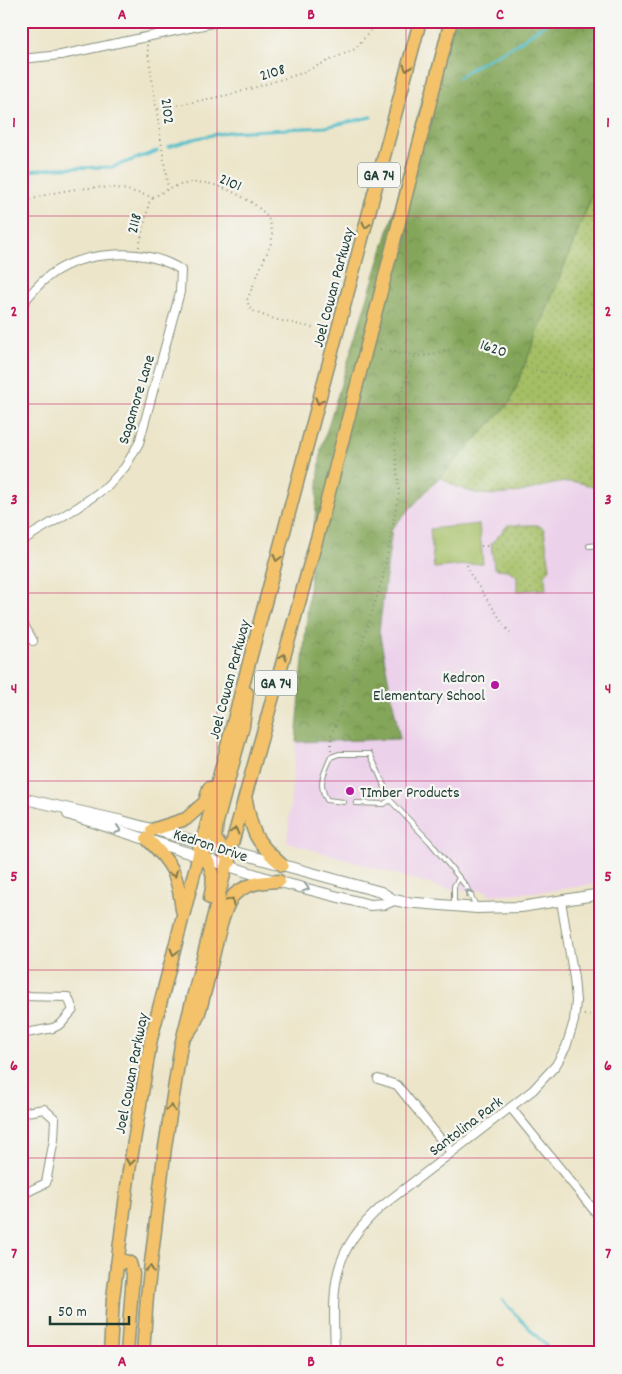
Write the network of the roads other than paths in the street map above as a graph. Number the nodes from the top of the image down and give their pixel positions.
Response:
1 (158, 21) edge
2 (222, 21) edge
3 (420, 21) edge
4 (451, 21) edge
5 (162, 34) junction
6 (21, 59) edge
7 (21, 306) edge
8 (21, 541) edge
9 (601, 545) edge
10 (589, 546) dead end
11 (21, 620) edge
12 (33, 641) dead end
13 (248, 668) junction
14 (242, 689) junction
15 (245, 796) junction
16 (21, 799) edge
17 (390, 800) junction
18 (344, 802) dead end
19 (356, 803) dead end
20 (149, 835) junction
21 (201, 850) junction
22 (228, 859) junction
23 (282, 865) junction
24 (459, 878) junction
25 (278, 881) junction
26 (601, 894) edge
27 (394, 900) junction
28 (561, 901) junction
29 (454, 907) junction
30 (477, 908) junction
31 (183, 918) junction
32 (21, 996) edge
33 (21, 1034) edge
34 (181, 1045) junction
35 (378, 1078) dead end
36 (511, 1108) junction
37 (21, 1113) edge
38 (451, 1152) junction
39 (21, 1195) edge
40 (597, 1214) dead end
41 (117, 1265) junction
42 (110, 1353) edge
43 (127, 1353) edge
44 (143, 1353) edge
45 (335, 1353) edge

1 - 5 street
2 - 5 street
3 -> 13 main road, Joel Cowan Parkway / GA 74
15 -> 4 main road, GA 74
5 - 6 street
7 - 8 street, Sagamore Lane
9 - 10 lane
11 - 12 street
13 - 14 main road, Joel Cowan Parkway / GA 74
13 - 22 main road
14 - 20 main road
14 - 21 main road, Joel Cowan Parkway / GA 74
22 -> 15 main road, GA 74
15 - 23 main road
16 - 20 street, Kedron Drive
17 - 18 lane
17 - 19 lane
17 - 24 lane
20 - 21 street, Kedron Drive
20 - 21 street, Kedron Drive
20 -> 31 main road
21 - 22 street, Kedron Drive
21 - 22 street, Kedron Drive
21 - 31 main road, Joel Cowan Parkway / GA 74
21 - 34 main road
22 - 23 street, Kedron Drive
22 - 25 street, Kedron Drive
22 - 34 main road, GA 74
23 - 27 street, Kedron Drive
24 - 29 lane
30 -> 24 lane
25 -> 27 street, Kedron Drive
34 -> 25 main road
26 - 28 street, Kedron Drive
27 - 29 street, Kedron Drive
28 - 30 street, Kedron Drive
28 - 36 street, Santolina Park
29 - 30 street, Kedron Drive
31 -> 41 main road, Joel Cowan Parkway / GA 74
32 - 33 street
44 -> 34 main road, GA 74
35 - 38 street
36 - 38 street, Santolina Park
36 - 40 street
37 - 39 street
38 - 45 street, Santolina Park
41 - 42 main road, Joel Cowan Parkway / GA 74
41 - 43 main road

